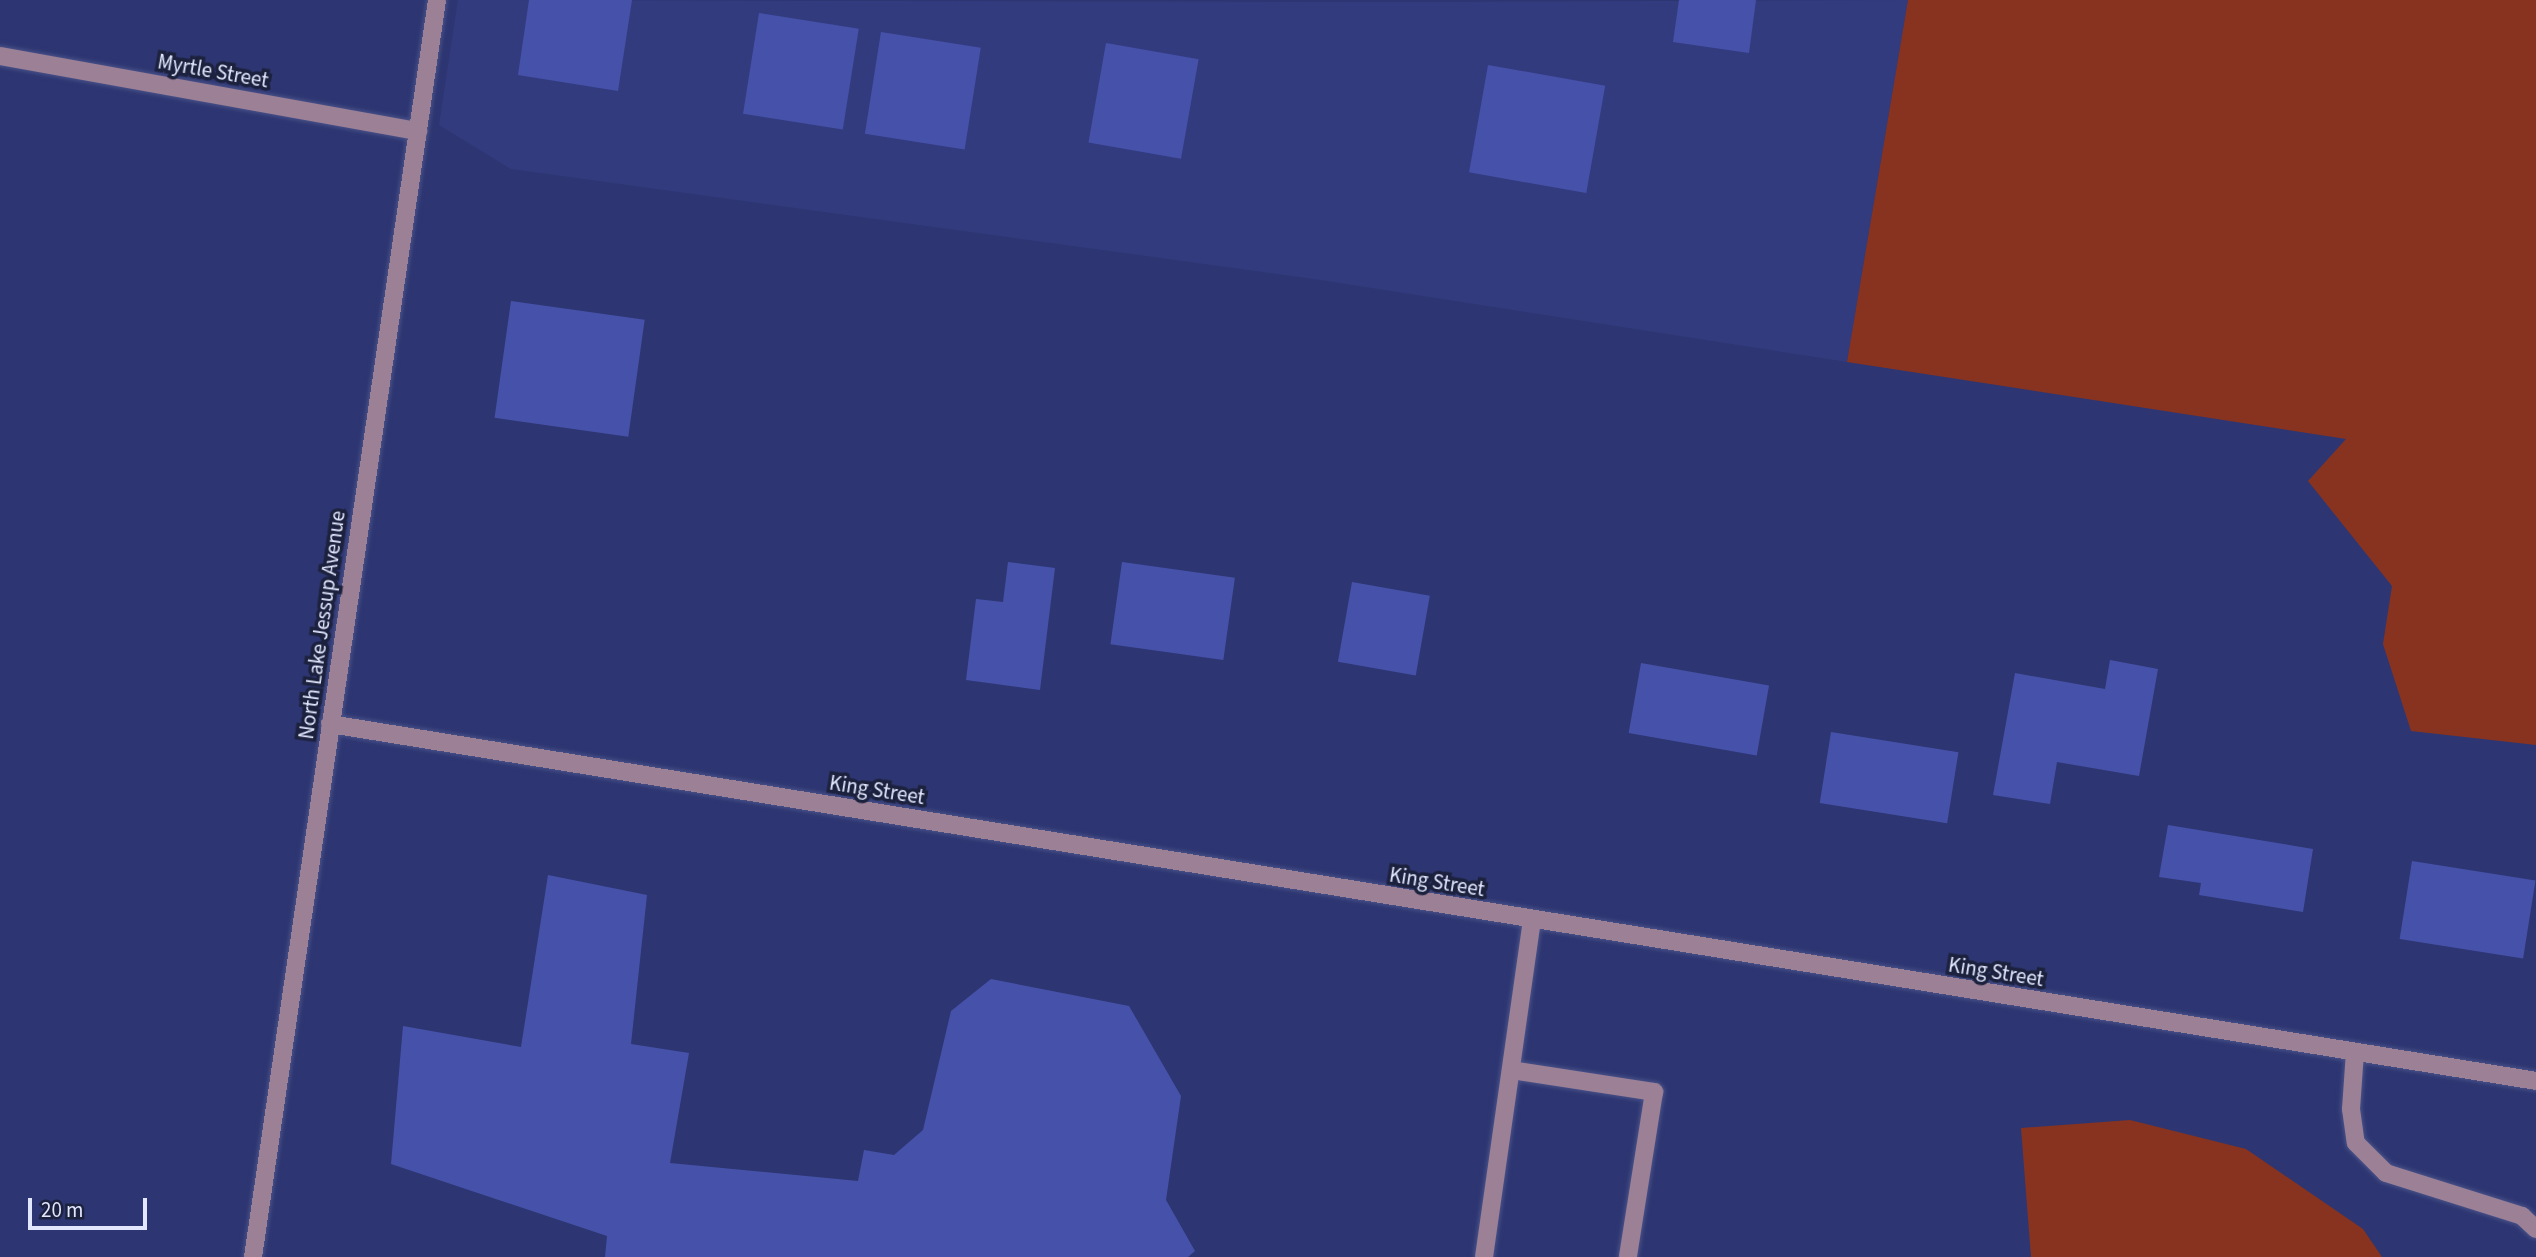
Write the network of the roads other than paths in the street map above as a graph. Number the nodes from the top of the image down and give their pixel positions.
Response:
1 (437, 0) edge
2 (0, 56) edge
3 (418, 131) junction
4 (330, 724) junction
5 (1532, 920) junction
6 (2355, 1052) junction
7 (1511, 1070) junction
8 (2536, 1081) edge
9 (2536, 1229) edge
10 (253, 1257) edge
11 (1484, 1257) edge
12 (1628, 1257) edge

1 - 3 street, North Lake Jessup Avenue
2 - 3 street, Myrtle Street
3 - 4 street, North Lake Jessup Avenue
4 - 5 street, King Street
4 - 10 street, North Lake Jessup Avenue
5 - 6 street, King Street
5 - 7 street
6 - 8 street, King Street
6 - 9 street
7 - 11 street
7 - 12 street

